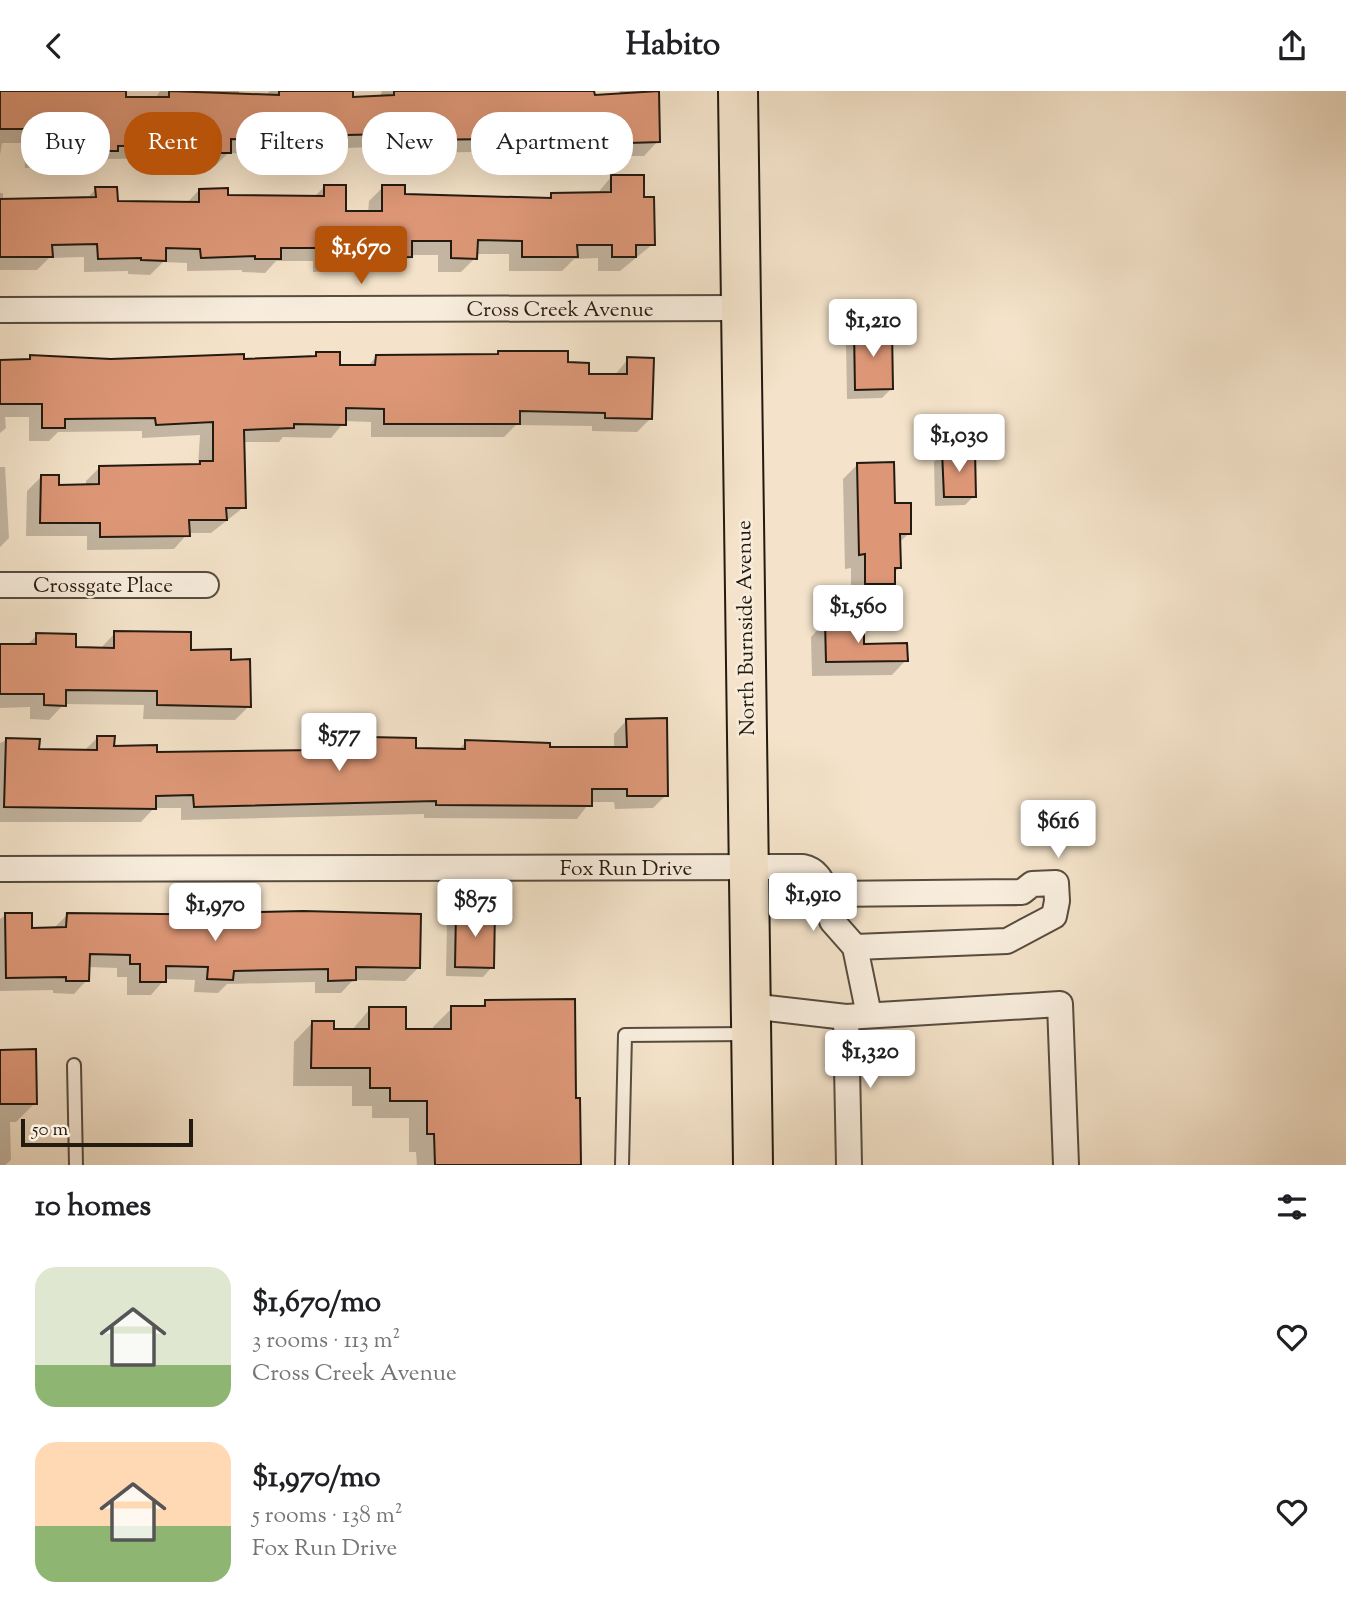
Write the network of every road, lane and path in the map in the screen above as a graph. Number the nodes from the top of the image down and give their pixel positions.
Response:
1 (738, 91) edge
2 (741, 308) junction
3 (0, 310) edge
4 (206, 585) dead end
5 (0, 586) edge
6 (748, 867) junction
7 (0, 869) edge
8 (828, 894) junction
9 (855, 947) junction
10 (857, 1016) junction
11 (751, 1020) junction
12 (74, 1065) dead end
13 (76, 1165) edge
14 (622, 1165) edge
15 (753, 1165) edge
16 (849, 1165) edge
17 (1066, 1165) edge

1 - 2 main road, North Burnside Avenue
2 - 3 street, Cross Creek Avenue
2 - 6 main road, North Burnside Avenue
4 - 5 street, Crossgate Place
6 - 7 street, Fox Run Drive
6 - 8 street, Fox Run Drive
6 - 11 main road, North Burnside Avenue
8 - 9 street
8 - 9 street
9 - 10 street
10 - 11 street
10 - 16 street
10 - 17 street
11 - 14 lane
11 - 15 main road, North Burnside Avenue
12 - 13 lane

